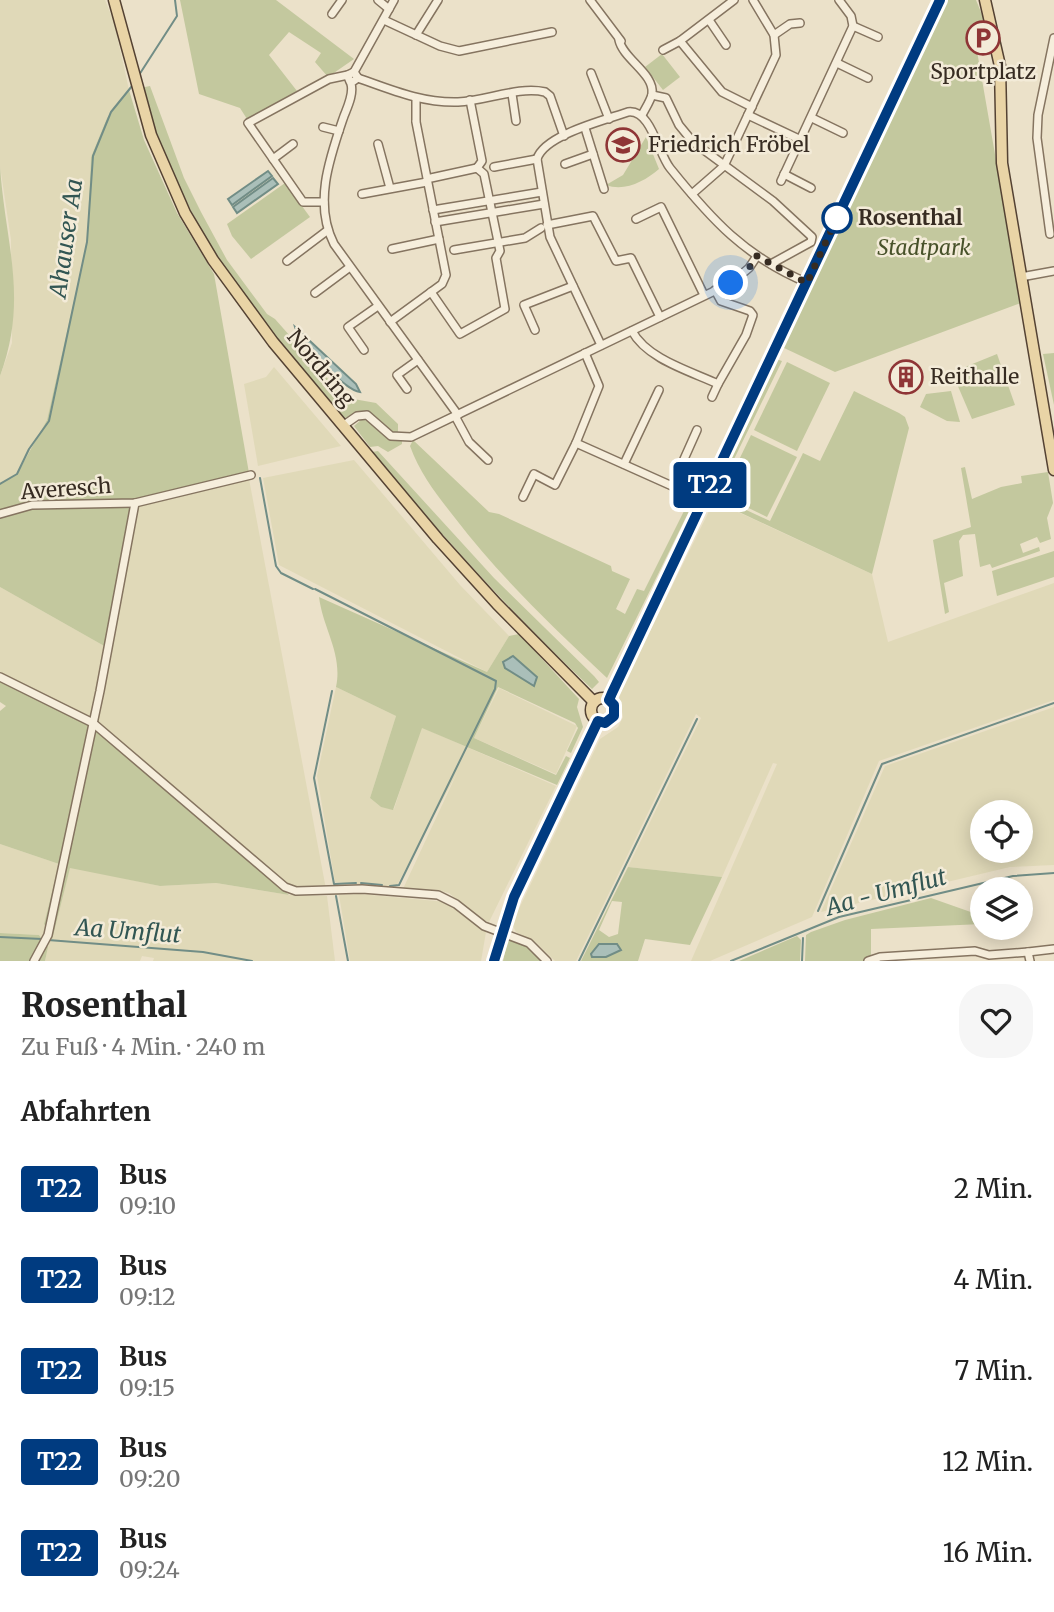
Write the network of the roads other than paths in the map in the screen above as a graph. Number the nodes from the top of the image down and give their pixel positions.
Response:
1 (114, 0) edge
2 (342, 0) edge
3 (377, 0) edge
4 (394, 0) edge
5 (438, 0) edge
6 (590, 0) edge
7 (734, 0) edge
8 (753, 0) edge
9 (839, 0) edge
10 (940, 0) edge
11 (985, 0) edge
12 (388, 9) junction
13 (332, 14) dead end
14 (384, 20) junction
15 (709, 20) junction
16 (800, 23) dead end
17 (853, 26) junction
18 (552, 32) dead end
19 (416, 35) junction
20 (774, 35) junction
21 (878, 37) dead end
22 (1054, 38) edge
23 (680, 41) junction
24 (726, 45) dead end
25 (663, 50) dead end
26 (837, 63) junction
27 (591, 73) dead end
28 (353, 77) junction
29 (868, 78) dead end
30 (1044, 85) junction
31 (1054, 86) edge
32 (512, 94) junction
33 (652, 95) junction
34 (416, 99) junction
35 (470, 100) junction
36 (752, 107) junction
37 (642, 115) junction
38 (748, 115) junction
39 (811, 118) junction
40 (609, 119) junction
41 (516, 121) dead end
42 (323, 127) dead end
43 (585, 128) junction
44 (339, 131) junction
45 (843, 133) dead end
46 (564, 136) junction
47 (801, 140) junction
48 (293, 144) dead end
49 (379, 144) dead end
50 (593, 154) junction
51 (273, 159) junction
52 (537, 159) junction
53 (565, 164) dead end
54 (724, 166) junction
55 (494, 167) dead end
56 (477, 168) junction
57 (429, 180) junction
58 (1054, 182) edge
59 (1044, 184) junction
60 (390, 188) junction
61 (811, 188) dead end
62 (604, 189) dead end
63 (542, 192) junction
64 (362, 194) dead end
65 (692, 194) junction
66 (490, 201) junction
67 (324, 202) junction
68 (544, 204) junction
69 (433, 210) junction
70 (492, 212) junction
71 (636, 219) dead end
72 (435, 222) junction
73 (544, 227) junction
74 (328, 230) junction
75 (1049, 234) dead end
76 (439, 239) junction
77 (497, 242) junction
78 (392, 249) dead end
79 (454, 250) dead end
80 (757, 256) junction
81 (287, 261) dead end
82 (771, 264) junction
83 (350, 267) junction
84 (1054, 271) edge
85 (1021, 277) junction
86 (807, 283) junction
87 (573, 286) junction
88 (715, 290) junction
89 (431, 292) junction
90 (314, 293) dead end
91 (704, 295) junction
92 (378, 306) junction
93 (660, 317) junction
94 (390, 322) junction
95 (535, 330) dead end
96 (632, 331) junction
97 (601, 345) junction
98 (364, 349) dead end
99 (585, 353) junction
100 (418, 360) junction
101 (718, 384) junction
102 (407, 389) dead end
103 (659, 390) dead end
104 (712, 397) dead end
105 (457, 416) junction
106 (344, 425) junction
107 (698, 430) dead end
108 (576, 443) junction
109 (488, 460) dead end
110 (624, 464) junction
111 (1054, 470) edge
112 (251, 475) dead end
113 (523, 497) dead end
114 (135, 503) junction
115 (0, 514) edge
116 (0, 677) edge
117 (609, 700) junction
118 (594, 702) junction
119 (598, 721) junction
120 (93, 723) junction
121 (501, 931) junction
122 (1054, 949) edge
123 (1028, 951) junction
124 (34, 961) edge
125 (494, 961) edge
126 (547, 961) edge
127 (868, 961) edge
128 (1030, 961) edge

1 - 106 main road, Nordring
2 - 13 street
3 - 12 street
4 - 12 street
5 - 19 street
6 - 33 street
7 - 15 street
8 - 20 street
9 - 17 street
10 - 86 main road
11 - 85 main road
12 - 14 street
14 - 19 street
14 - 28 street
15 - 23 street
15 - 24 street
16 - 20 street
17 - 21 street
17 - 26 street
18 - 19 street
20 - 36 street
22 - 30 street
23 - 25 street
23 - 36 street
26 - 29 street
26 - 39 street
27 - 40 street
28 - 34 street
28 - 44 street
28 - 51 street
30 - 31 street
30 - 59 street
32 - 35 street
32 - 41 street
32 - 46 street
33 - 37 street
33 - 54 street
34 - 35 street
34 - 57 street
35 - 56 street
36 - 38 street
37 - 40 street
37 - 65 street
38 - 47 street
38 - 54 street
39 - 45 street
39 - 47 street
40 - 43 street
42 - 44 street
43 - 46 street
43 - 50 street
44 - 67 street
46 - 52 street
47 - 61 street
48 - 51 street
49 - 60 street
50 - 53 street
50 - 62 street
51 - 67 street
52 - 55 street
52 - 63 street
54 - 65 street
54 - 82 street
56 - 57 street
56 - 66 street
57 - 60 street
57 - 69 street
58 - 59 street
59 - 75 street
60 - 64 street
63 - 66 street
63 - 68 street
65 - 80 street
66 - 69 street
66 - 70 street
67 - 74 street
68 - 70 street
68 - 73 street
69 - 72 street
70 - 72 street
70 - 77 street
71 - 91 street
72 - 76 street
73 - 77 street
73 - 87 street
73 - 93 street
74 - 81 street
74 - 83 street
76 - 78 street
76 - 89 street
77 - 79 street
77 - 89 street
80 - 82 street
80 - 88 street
82 - 86 street
83 - 90 street
83 - 92 street
84 - 85 street
85 - 111 main road
86 - 117 main road
87 - 95 street
87 - 97 street
88 - 91 street
88 - 101 street
89 - 94 street
91 - 93 street
92 - 94 street
92 - 98 street
93 - 96 street
94 - 100 street
96 - 97 street
96 - 101 street
97 - 99 street
99 - 105 street
99 - 108 street
100 - 102 street
100 - 105 street
101 - 104 street
103 - 110 street
105 - 106 street
105 - 109 street
106 - 118 main road, Nordring
107 - 110 street
108 - 110 street
108 - 113 street
112 - 114 street
114 - 115 street, Averesch
114 - 120 street
116 - 120 street
117 - 118 main road
117 - 119 main road
118 - 119 main road
119 - 121 main road
120 - 121 street
120 - 124 street
121 - 125 main road
121 - 126 street
122 - 123 street
123 - 127 street
123 - 128 street

